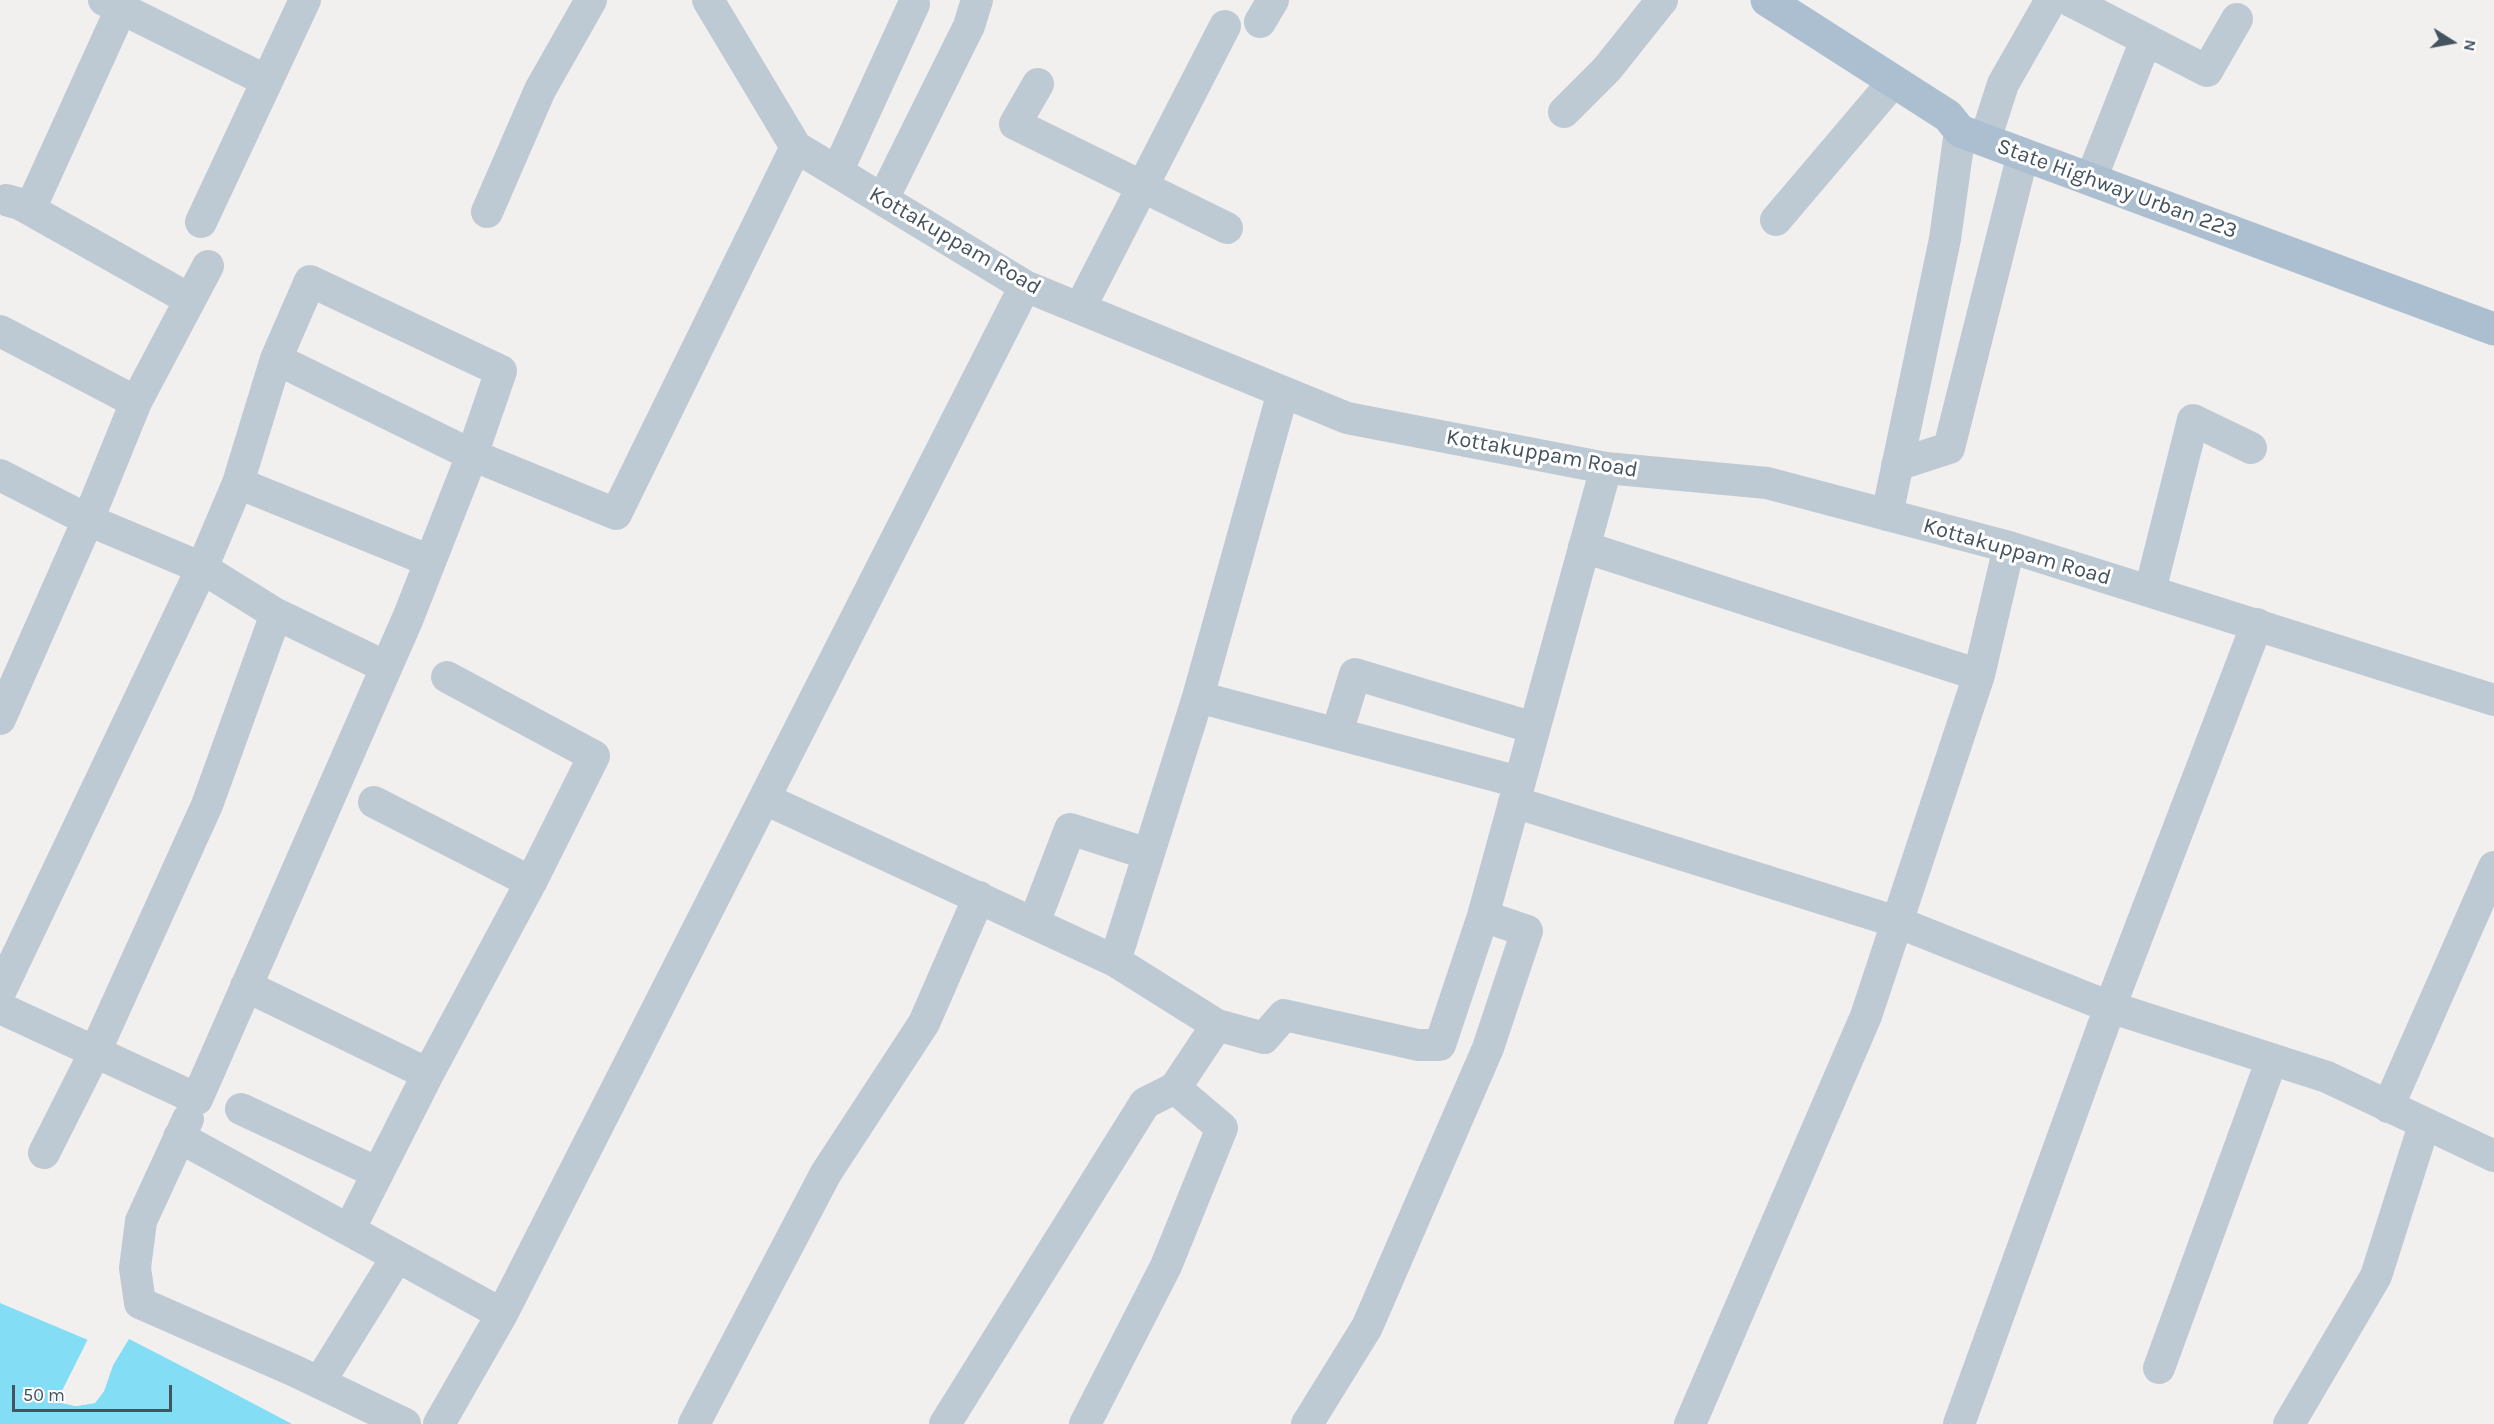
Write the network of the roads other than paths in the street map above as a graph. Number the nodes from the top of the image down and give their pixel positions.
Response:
1 (305, 0) edge
2 (591, 0) edge
3 (708, 0) edge
4 (1662, 0) edge
5 (1767, 0) edge
6 (2051, 0) edge
7 (2069, 0) edge
8 (974, 1) edge
9 (914, 4) dead end
10 (130, 7) edge
11 (2237, 19) dead end
12 (1225, 26) dead end
13 (2146, 40) junction
14 (267, 81) junction
15 (1894, 81) junction
16 (1038, 84) dead end
17 (1564, 112) dead end
18 (1972, 135) junction
19 (796, 147) junction
20 (2022, 154) junction
21 (837, 172) junction
22 (2091, 179) junction
23 (1143, 186) junction
24 (883, 199) junction
25 (10, 201) edge
26 (487, 213) dead end
27 (1776, 220) dead end
28 (201, 222) dead end
29 (1227, 228) dead end
30 (208, 266) dead end
31 (1026, 286) junction
32 (189, 299) junction
33 (1080, 308) junction
34 (2494, 329) edge
35 (0, 331) edge
36 (276, 359) junction
37 (1283, 392) junction
38 (136, 402) junction
39 (2251, 448) dead end
40 (472, 455) junction
41 (1897, 465) junction
42 (1606, 468) junction
43 (0, 475) edge
44 (238, 483) junction
45 (1887, 515) junction
46 (88, 520) junction
47 (1584, 547) junction
48 (2009, 547) junction
49 (430, 561) junction
50 (202, 568) junction
51 (2150, 591) junction
52 (276, 614) junction
53 (2257, 624) junction
54 (386, 667) junction
55 (1979, 675) junction
56 (447, 677) dead end
57 (2492, 695) edge
58 (1198, 697) junction
59 (0, 719) edge
60 (1534, 728) junction
61 (1337, 733) junction
62 (1517, 792) junction
63 (765, 799) junction
64 (374, 802) dead end
65 (1148, 854) junction
66 (2494, 867) edge
67 (531, 882) junction
68 (979, 897) junction
69 (1483, 916) junction
70 (1897, 922) junction
71 (1034, 923) junction
72 (1115, 961) junction
73 (246, 986) junction
74 (0, 992) edge
75 (2110, 1007) junction
76 (0, 1008) edge
77 (1217, 1025) junction
78 (95, 1052) junction
79 (2272, 1059) junction
80 (428, 1074) junction
81 (1175, 1089) junction
82 (197, 1099) junction
83 (2388, 1107) junction
84 (241, 1109) dead end
85 (2424, 1125) junction
86 (179, 1137) junction
87 (44, 1153) dead end
88 (2494, 1156) edge
89 (378, 1173) junction
90 (349, 1230) junction
91 (397, 1257) junction
92 (502, 1314) junction
93 (2159, 1368) dead end
94 (319, 1383) junction
95 (405, 1424) edge
96 (439, 1424) edge
97 (694, 1424) edge
98 (945, 1424) edge
99 (1084, 1424) edge
100 (1307, 1424) edge
101 (1690, 1424) edge
102 (1959, 1424) edge
103 (2289, 1424) edge

1 - 14 street
2 - 26 street
3 - 19 street, Kottakuppam Road
4 - 17 street
5 - 15 main road, State Highway Urban 223
6 - 18 street
7 - 13 street
8 - 24 street
9 - 21 street
10 - 14 street
10 - 25 street
11 - 13 street
12 - 23 street
13 - 22 street
14 - 28 street
15 - 18 main road, State Highway Urban 223
15 - 27 street
16 - 23 street
18 - 20 main road, State Highway Urban 223
18 - 41 street
19 - 21 street, Kottakuppam Road
19 - 40 street
20 - 22 main road, State Highway Urban 223
20 - 41 street
21 - 24 street, Kottakuppam Road
22 - 34 main road, State Highway Urban 223
23 - 29 street
23 - 33 street
24 - 31 street, Kottakuppam Road
25 - 32 street
30 - 32 street
31 - 33 street, Kottakuppam Road
31 - 63 street
32 - 38 street
33 - 37 street, Kottakuppam Road
35 - 38 street
36 - 40 street
36 - 40 street
36 - 44 street
37 - 42 street, Kottakuppam Road
37 - 58 street
38 - 46 street
39 - 51 street
40 - 49 street
41 - 45 street
42 - 45 street, Kottakuppam Road
42 - 47 street
43 - 46 street
44 - 49 street
44 - 50 street
45 - 48 street, Kottakuppam Road
46 - 50 street
46 - 59 street
47 - 55 street
47 - 60 street
48 - 51 street, Kottakuppam Road
48 - 55 street
49 - 54 street
50 - 52 street
50 - 74 street
51 - 53 street, Kottakuppam Road
52 - 54 street
52 - 78 street
53 - 57 street, Kottakuppam Road
53 - 75 street
54 - 73 street
55 - 70 street
56 - 67 street
58 - 61 street
58 - 65 street
60 - 61 street
60 - 62 street
61 - 62 street
62 - 69 street
62 - 70 street
63 - 68 street
63 - 92 street
64 - 67 street
65 - 71 street
65 - 72 street
66 - 83 street
67 - 80 street
68 - 71 street
68 - 97 street
69 - 77 street
69 - 100 street
70 - 75 street
70 - 101 street
71 - 72 street
72 - 77 street
73 - 80 street
73 - 82 street
75 - 79 street
75 - 102 street
76 - 78 street
77 - 81 street
78 - 82 street
78 - 87 street
79 - 83 street
79 - 93 street
80 - 89 street
81 - 98 street
81 - 99 street
82 - 86 street
83 - 85 street
84 - 89 street
85 - 88 street
85 - 103 street
86 - 90 street
86 - 94 street
89 - 90 street
90 - 91 street
91 - 92 street
91 - 94 street
92 - 96 street
94 - 95 street

